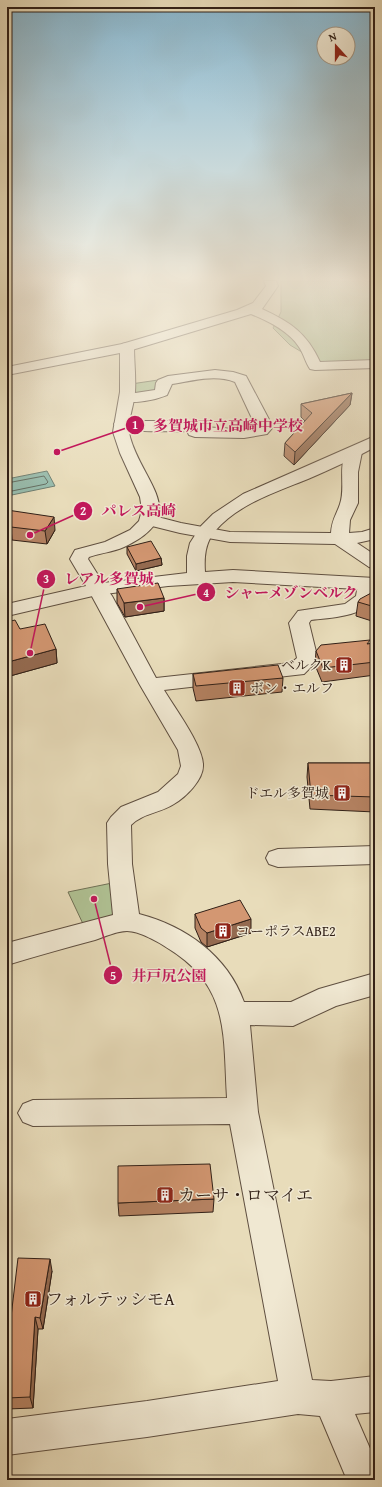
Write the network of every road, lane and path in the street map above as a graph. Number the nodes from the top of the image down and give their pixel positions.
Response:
1 (106, 350) edge
2 (127, 350) edge
3 (307, 350) edge
4 (375, 364) edge
5 (7, 371) edge
6 (127, 398) junction
7 (122, 424) junction
8 (375, 441) edge
9 (354, 452) junction
10 (150, 520) junction
11 (206, 532) junction
12 (375, 533) edge
13 (339, 539) junction
14 (375, 563) edge
15 (196, 579) junction
16 (371, 584) edge
17 (96, 589) junction
18 (7, 610) edge
19 (150, 685) junction
20 (375, 855) edge
21 (278, 858) dead end
22 (127, 921) junction
23 (7, 954) edge
24 (375, 984) edge
25 (233, 1013) junction
26 (243, 1111) junction
27 (33, 1113) dead end
28 (375, 1394) edge
29 (315, 1398) junction
30 (7, 1437) edge
31 (365, 1480) edge

1 - 5 street
2 - 6 street
3 - 4 street
6 - 7 street
6 - 7 street
7 - 10 street
8 - 9 street
9 - 11 street
9 - 13 street
10 - 11 street
10 - 17 street
11 - 13 street
11 - 15 street
12 - 13 street
13 - 14 street
15 - 16 street
15 - 17 street
16 - 19 street
17 - 18 street
17 - 19 street
19 - 22 street
20 - 21 street
22 - 23 street
22 - 25 street
24 - 25 street
25 - 26 street
26 - 27 street
26 - 29 street
28 - 29 street
29 - 30 street
29 - 31 street

